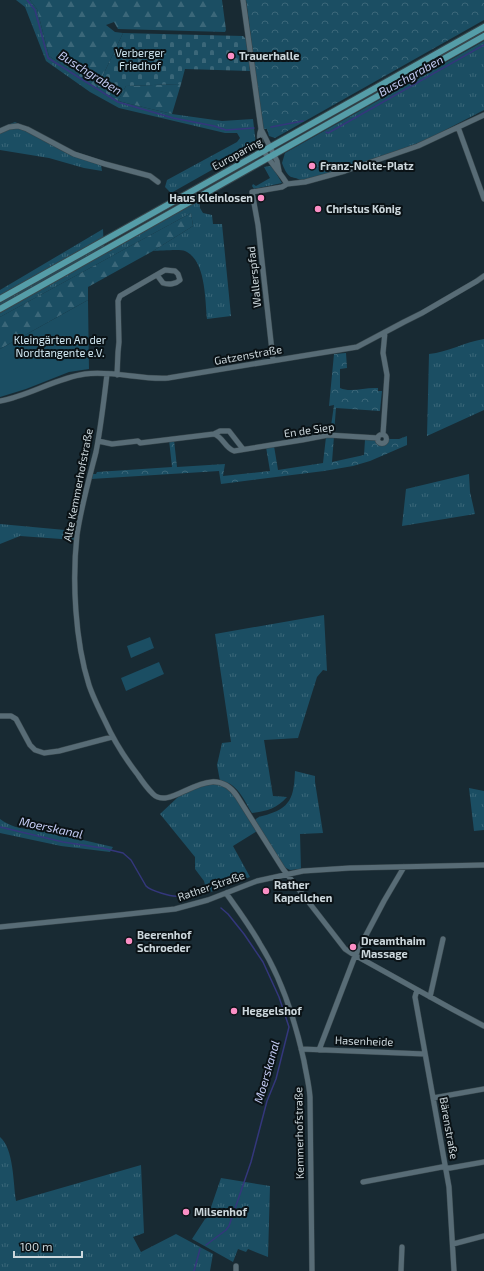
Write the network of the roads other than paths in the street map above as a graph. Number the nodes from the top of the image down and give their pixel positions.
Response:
1 (243, 0) edge
2 (484, 27) edge
3 (484, 36) edge
4 (484, 115) edge
5 (458, 127) junction
6 (0, 131) edge
7 (267, 148) junction
8 (271, 156) junction
9 (158, 182) dead end
10 (287, 184) junction
11 (484, 199) edge
12 (157, 275) dead end
13 (484, 276) edge
14 (0, 300) edge
15 (0, 309) edge
16 (385, 332) junction
17 (273, 360) junction
18 (107, 374) junction
19 (118, 375) junction
20 (0, 401) edge
21 (214, 434) junction
22 (383, 434) junction
23 (378, 438) junction
24 (98, 441) junction
25 (243, 449) junction
26 (0, 716) edge
27 (112, 737) junction
28 (484, 865) edge
29 (404, 867) junction
30 (287, 874) junction
31 (226, 893) junction
32 (0, 926) edge
33 (442, 939) dead end
34 (355, 956) junction
35 (417, 990) junction
36 (430, 997) junction
37 (484, 1026) edge
38 (301, 1049) junction
39 (319, 1050) junction
40 (425, 1054) junction
41 (484, 1089) edge
42 (433, 1098) junction
43 (484, 1162) edge
44 (446, 1168) junction
45 (362, 1182) dead end
46 (484, 1236) edge
47 (452, 1244) junction
48 (402, 1247) dead end
49 (312, 1271) edge
50 (401, 1271) edge
51 (454, 1271) edge

1 - 7 street
2 - 7 main road, Europaring
3 - 8 main road, Europaring
4 - 5 street
5 - 10 street
5 - 11 street
6 - 9 street
7 - 8 street
7 - 14 main road, Europaring
8 - 10 street
8 - 15 main road, Europaring
10 - 17 street, Wallerspfad
12 - 19 street
13 - 16 street, Gatzenstraße
16 - 17 street, Gatzenstraße
16 - 22 street
17 - 19 street, Gatzenstraße
18 - 19 street, Gatzenstraße
18 - 20 street, Gatzenstraße
18 - 24 street, Alte Kemmerhofstraße
21 - 24 street
21 - 25 street, En de Siep
21 - 25 street
22 - 23 street
22 - 23 street
23 - 25 street, En de Siep
24 - 27 street, Alte Kemmerhofstraße
26 - 27 street
27 - 30 street, Alte Kemmerhofstraße
28 - 29 street, Rather Straße
29 - 30 street, Rather Straße
29 - 34 street
30 - 31 street, Rather Straße
30 - 34 street, Alte Kemmerhofstraße
31 - 32 street, Rather Straße
31 - 38 street, Kemmerhofstraße
33 - 36 street
34 - 35 street, Alte Kemmerhofstraße
34 - 39 street
35 - 36 street, Alte Kemmerhofstraße
35 - 40 street, Bärenstraße
36 - 37 street, Alte Kemmerhofstraße
38 - 39 street, Hasenheide
38 - 49 street, Kemmerhofstraße
39 - 40 street, Hasenheide
40 - 42 street, Bärenstraße
41 - 42 street
42 - 44 street, Bärenstraße
43 - 44 street
44 - 45 street
44 - 47 street, Bärenstraße
46 - 47 street
47 - 51 street, Bärenstraße
48 - 50 street

